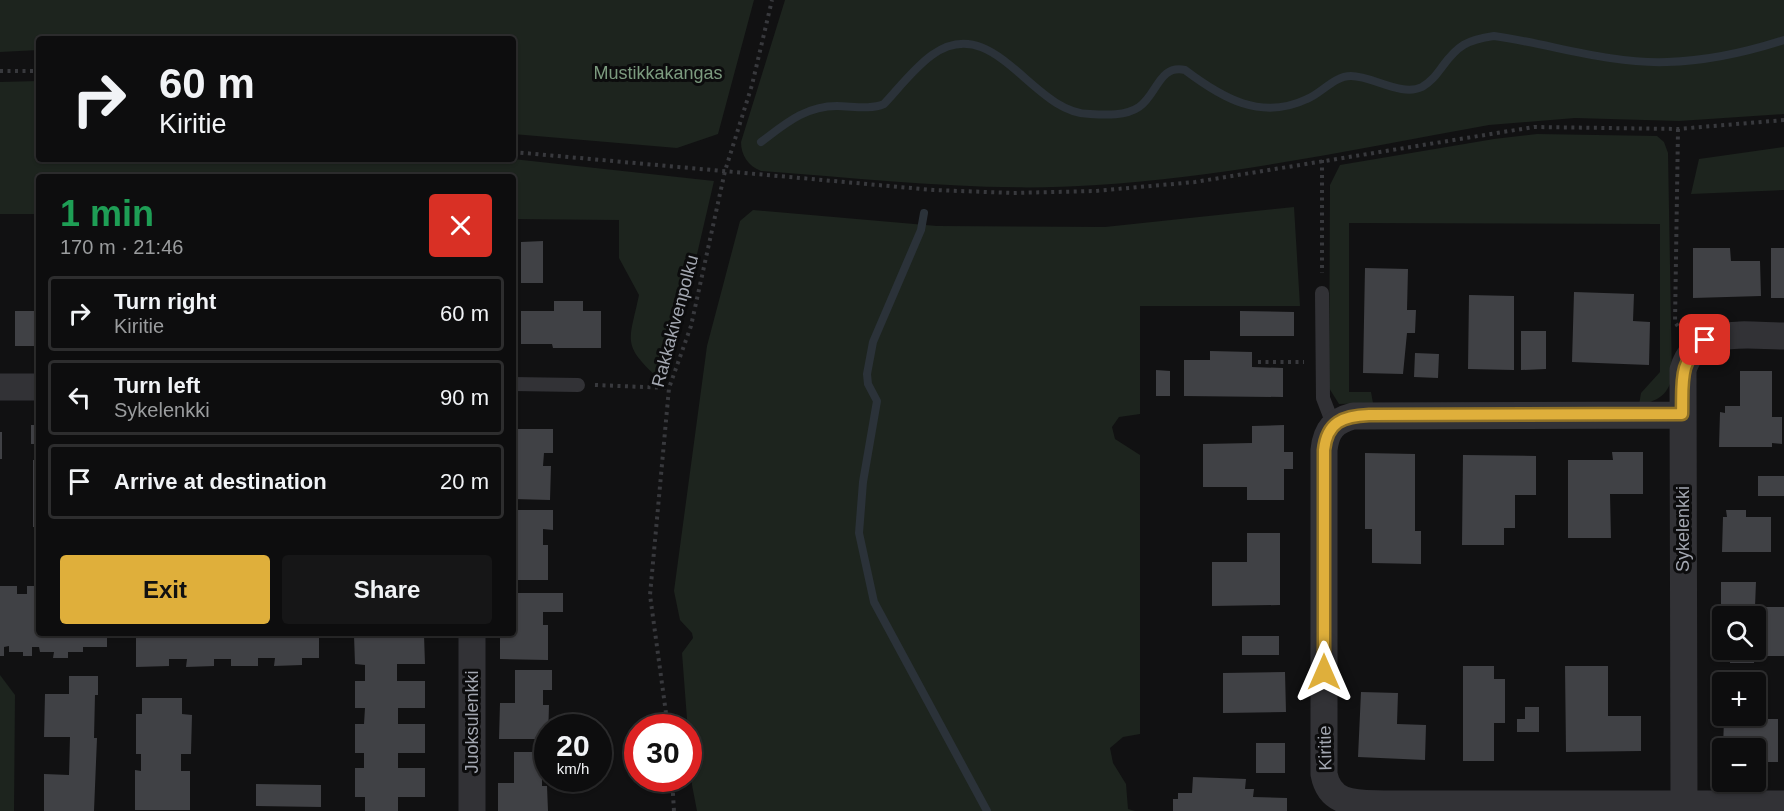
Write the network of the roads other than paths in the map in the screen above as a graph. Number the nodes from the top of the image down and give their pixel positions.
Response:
1 (1322, 292) road end
2 (1784, 336) edge
3 (516, 384) edge
4 (578, 385) road end
5 (0, 387) edge
6 (36, 387) edge
7 (1682, 414) junction
8 (1333, 424) junction
9 (472, 636) edge
10 (1784, 804) edge
11 (1684, 806) junction
12 (1384, 808) edge
13 (472, 811) edge

1 - 8 lane
2 - 7 street, Sykelenkki
3 - 4 lane
5 - 6 street
7 - 8 street
7 - 11 street, Sykelenkki
8 - 12 street, Kiritie
9 - 13 street, Juoksulenkki
10 - 11 street, Kiritie
11 - 12 street, Kiritie

